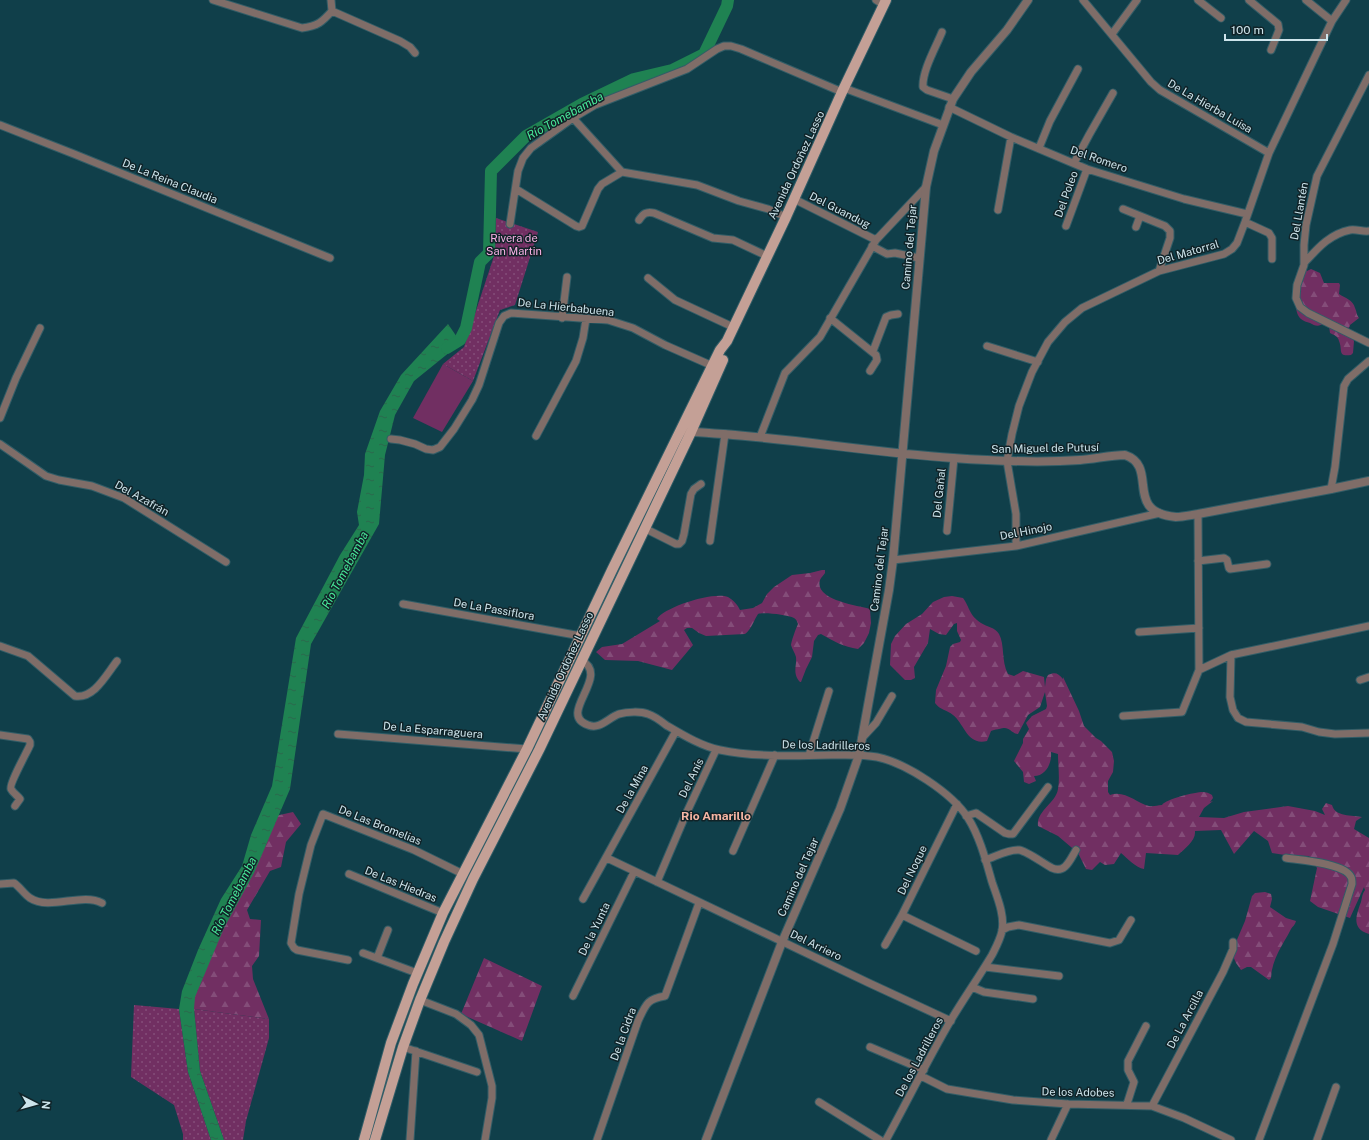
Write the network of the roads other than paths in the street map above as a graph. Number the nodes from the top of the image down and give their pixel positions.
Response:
1 (213, 0) edge
2 (331, 0) edge
3 (1028, 0) edge
4 (1083, 0) edge
5 (1137, 0) edge
6 (1198, 0) edge
7 (1249, 0) edge
8 (1306, 0) edge
9 (1346, 0) edge
10 (882, 2) edge
11 (332, 11) junction
12 (1221, 18) dead end
13 (1332, 21) junction
14 (942, 32) dead end
15 (1112, 34) junction
16 (1271, 50) dead end
17 (415, 53) dead end
18 (1078, 69) dead end
19 (1369, 76) edge
20 (843, 90) junction
21 (1112, 93) dead end
22 (953, 99) junction
23 (949, 107) junction
24 (573, 118) junction
25 (0, 125) edge
26 (943, 125) junction
27 (1011, 137) junction
28 (1039, 148) junction
29 (1269, 153) junction
30 (1074, 163) junction
31 (1087, 169) junction
32 (622, 172) junction
33 (926, 187) junction
34 (516, 190) junction
35 (794, 199) junction
36 (1124, 209) dead end
37 (998, 210) dead end
38 (1140, 216) junction
39 (786, 217) junction
40 (1246, 218) junction
41 (639, 220) dead end
42 (510, 224) dead end
43 (1066, 226) dead end
44 (1136, 227) dead end
45 (1369, 231) edge
46 (874, 243) junction
47 (767, 256) junction
48 (330, 258) dead end
49 (919, 258) junction
50 (1272, 259) dead end
51 (1305, 262) junction
52 (1159, 271) junction
53 (567, 277) dead end
54 (648, 278) dead end
55 (898, 314) dead end
56 (562, 318) junction
57 (586, 318) junction
58 (830, 318) junction
59 (733, 327) junction
60 (40, 328) dead end
61 (1369, 343) edge
62 (987, 346) dead end
63 (873, 351) junction
64 (1369, 361) edge
65 (1038, 362) junction
66 (716, 368) junction
67 (870, 371) dead end
68 (0, 418) edge
69 (686, 431) junction
70 (725, 434) junction
71 (536, 436) dead end
72 (760, 437) junction
73 (391, 439) dead end
74 (0, 444) edge
75 (902, 454) junction
76 (954, 458) junction
77 (1007, 461) junction
78 (1369, 481) edge
79 (700, 484) dead end
80 (1331, 489) junction
81 (1160, 514) junction
82 (1198, 514) junction
83 (644, 528) junction
84 (947, 531) dead end
85 (710, 541) dead end
86 (1016, 546) junction
87 (893, 560) junction
88 (1198, 561) junction
89 (226, 562) dead end
90 (1267, 564) dead end
91 (403, 604) dead end
92 (1369, 626) edge
93 (1199, 628) junction
94 (1139, 632) dead end
95 (581, 636) junction
96 (0, 646) edge
97 (1231, 655) junction
98 (581, 660) junction
99 (117, 661) dead end
100 (1199, 670) junction
101 (1369, 677) edge
102 (1360, 680) dead end
103 (829, 691) dead end
104 (892, 696) dead end
105 (1123, 716) dead end
106 (676, 731) junction
107 (1369, 733) edge
108 (338, 734) dead end
109 (0, 735) edge
110 (862, 738) junction
111 (527, 749) junction
112 (716, 750) junction
113 (775, 755) junction
114 (809, 755) junction
115 (859, 755) junction
116 (1048, 787) dead end
117 (957, 804) junction
118 (15, 806) dead end
119 (966, 816) junction
120 (1076, 850) dead end
121 (733, 851) dead end
122 (607, 858) junction
123 (1286, 858) dead end
124 (986, 860) junction
125 (634, 872) junction
126 (350, 874) dead end
127 (463, 874) junction
128 (657, 882) junction
129 (0, 884) edge
130 (583, 899) dead end
131 (102, 903) dead end
132 (699, 903) junction
133 (443, 913) junction
134 (902, 915) junction
135 (1131, 920) dead end
136 (388, 930) dead end
137 (1002, 930) junction
138 (782, 942) junction
139 (1233, 942) dead end
140 (885, 945) dead end
141 (976, 951) dead end
142 (363, 953) dead end
143 (377, 958) junction
144 (348, 960) dead end
145 (985, 967) junction
146 (418, 973) junction
147 (1060, 976) dead end
148 (972, 987) junction
149 (408, 996) junction
150 (573, 996) dead end
151 (1032, 999) dead end
152 (420, 1000) junction
153 (951, 1021) junction
154 (1146, 1026) dead end
155 (403, 1047) junction
156 (870, 1047) dead end
157 (416, 1051) junction
158 (477, 1072) dead end
159 (923, 1073) junction
160 (1336, 1087) dead end
161 (819, 1102) dead end
162 (1068, 1104) junction
163 (1127, 1104) junction
164 (1152, 1106) junction
165 (364, 1140) edge
166 (375, 1140) edge
167 (410, 1140) edge
168 (485, 1140) edge
169 (597, 1140) edge
170 (706, 1140) edge
171 (880, 1140) edge
172 (886, 1140) edge
173 (1051, 1140) edge
174 (1231, 1140) edge
175 (1259, 1140) edge
176 (1317, 1140) edge

1 - 11 street
2 - 11 street
3 - 22 street, Camino del Tejar
4 - 15 street, De La Hierba Luisa
5 - 15 street
6 - 12 street
7 - 16 street
8 - 13 street
9 - 13 street, Del Matorral
10 - 20 main road, Avenida Ordoñez Lasso
11 - 17 street
13 - 29 street, Del Matorral
14 - 22 street
15 - 29 street, De La Hierba Luisa
18 - 28 street
19 - 51 street, Del Llantén
20 - 24 street
20 - 26 street
20 - 35 main road, Avenida Ordoñez Lasso
21 - 30 street
22 - 23 street, Camino del Tejar
23 - 26 street, Camino del Tejar
23 - 27 street, Del Romero
24 - 32 street
24 - 34 street
25 - 48 street, De La Reina Claudia
26 - 33 street, Camino del Tejar
27 - 28 street, Del Romero
27 - 37 street
28 - 30 street, Del Romero
29 - 40 street, Del Matorral
30 - 31 street, Del Romero
31 - 40 street, Del Romero
31 - 43 street, Del Poleo
32 - 34 street
32 - 39 street
33 - 46 street
33 - 49 street, Camino del Tejar
34 - 42 street
35 - 39 main road, Avenida Ordoñez Lasso
35 - 46 street, Del Guandug
36 - 38 street
38 - 44 street
38 - 52 street
39 - 47 main road, Avenida Ordoñez Lasso
40 - 50 street, Del Romero
40 - 52 street, Del Matorral
41 - 47 street
45 - 51 street
46 - 49 street, Del Guandug
46 - 58 street
47 - 59 main road, Avenida Ordoñez Lasso
49 - 75 street, Camino del Tejar
51 - 61 street, Del Llantén
52 - 65 street, Del Matorral
53 - 56 street
54 - 59 street
55 - 63 street
56 - 57 street, De La Hierbabuena
56 - 73 street, De La Hierbabuena
57 - 66 street, De La Hierbabuena
57 - 71 street
58 - 63 street
58 - 72 street
59 - 66 main road, Avenida Ordoñez Lasso
60 - 68 street
62 - 65 street
63 - 67 street
64 - 80 street
65 - 77 street, Del Matorral
66 - 69 main road, Avenida Ordoñez Lasso
69 - 70 street, San Miguel de Putusí
69 - 83 main road, Avenida Ordoñez Lasso
69 - 95 main road, Avenida Ordoñez Lasso
70 - 72 street, San Miguel de Putusí
70 - 85 street
72 - 75 street, San Miguel de Putusí
74 - 89 street, Del Azafrán
75 - 76 street, San Miguel de Putusí
75 - 87 street, Camino del Tejar
76 - 77 street, San Miguel de Putusí
76 - 84 street, Del Gañal
77 - 81 street, San Miguel de Putusí
77 - 86 street
78 - 80 street
79 - 83 street
80 - 82 street
81 - 82 street
81 - 86 street, Del Hinojo
82 - 88 street
83 - 98 main road, Avenida Ordoñez Lasso
86 - 87 street, Del Hinojo
87 - 110 street, Camino del Tejar
88 - 90 street
88 - 93 street
91 - 95 street, De La Passiflora
92 - 97 street
93 - 94 street
93 - 100 street
95 - 111 main road, Avenida Ordoñez Lasso
96 - 99 street
97 - 100 street
97 - 107 street
98 - 106 street, De los Ladrilleros
98 - 152 main road, Avenida Ordoñez Lasso
100 - 105 street
101 - 102 street
103 - 114 street
104 - 110 street
106 - 112 street, De los Ladrilleros
106 - 122 street, De la Mina
108 - 111 street, De La Esparraguera
109 - 118 street
110 - 115 street, Camino del Tejar
111 - 127 main road, Avenida Ordoñez Lasso
112 - 113 street, De los Ladrilleros
112 - 128 street, Del Anís
113 - 114 street, De los Ladrilleros
113 - 121 street
114 - 115 street, De los Ladrilleros
115 - 117 street, De los Ladrilleros
115 - 138 street, Camino del Tejar
116 - 119 street
117 - 119 street, De los Ladrilleros
117 - 134 street, Del Noque
119 - 124 street, De los Ladrilleros
120 - 124 street
122 - 125 street, Del Arriero
122 - 130 street, De la Mina
123 - 175 street
124 - 137 street, De los Ladrilleros
125 - 128 street, Del Arriero
125 - 150 street, De la Yunta
126 - 133 street, De Las Hiedras
127 - 133 main road, Avenida Ordoñez Lasso
127 - 144 street, De Las Bromelias
128 - 132 street, Del Arriero
129 - 131 street
132 - 138 street, Del Arriero
132 - 169 street, De la Cidra
133 - 146 main road, Avenida Ordoñez Lasso
134 - 140 street, Del Noque
134 - 141 street
135 - 137 street
136 - 143 street
137 - 145 street, De los Ladrilleros
138 - 153 street, Del Arriero
138 - 170 street, Camino del Tejar
139 - 164 street, De La Arcilla
142 - 143 street
143 - 146 street
145 - 147 street
145 - 148 street, De los Ladrilleros
146 - 149 main road, Avenida Ordoñez Lasso
148 - 151 street
148 - 153 street, De los Ladrilleros
149 - 152 street
149 - 165 main road, Avenida Ordoñez Lasso
152 - 155 main road, Avenida Ordoñez Lasso
152 - 168 street
153 - 159 street, De los Ladrilleros
154 - 163 street
155 - 157 street
155 - 166 main road, Avenida Ordoñez Lasso
156 - 159 street, De los Adobes
157 - 158 street
157 - 167 street
159 - 162 street, De los Adobes
159 - 172 street, De los Ladrilleros
160 - 176 street
161 - 171 street
162 - 163 street, De los Adobes
162 - 173 street
163 - 164 street, De los Adobes
164 - 174 street, De los Adobes

